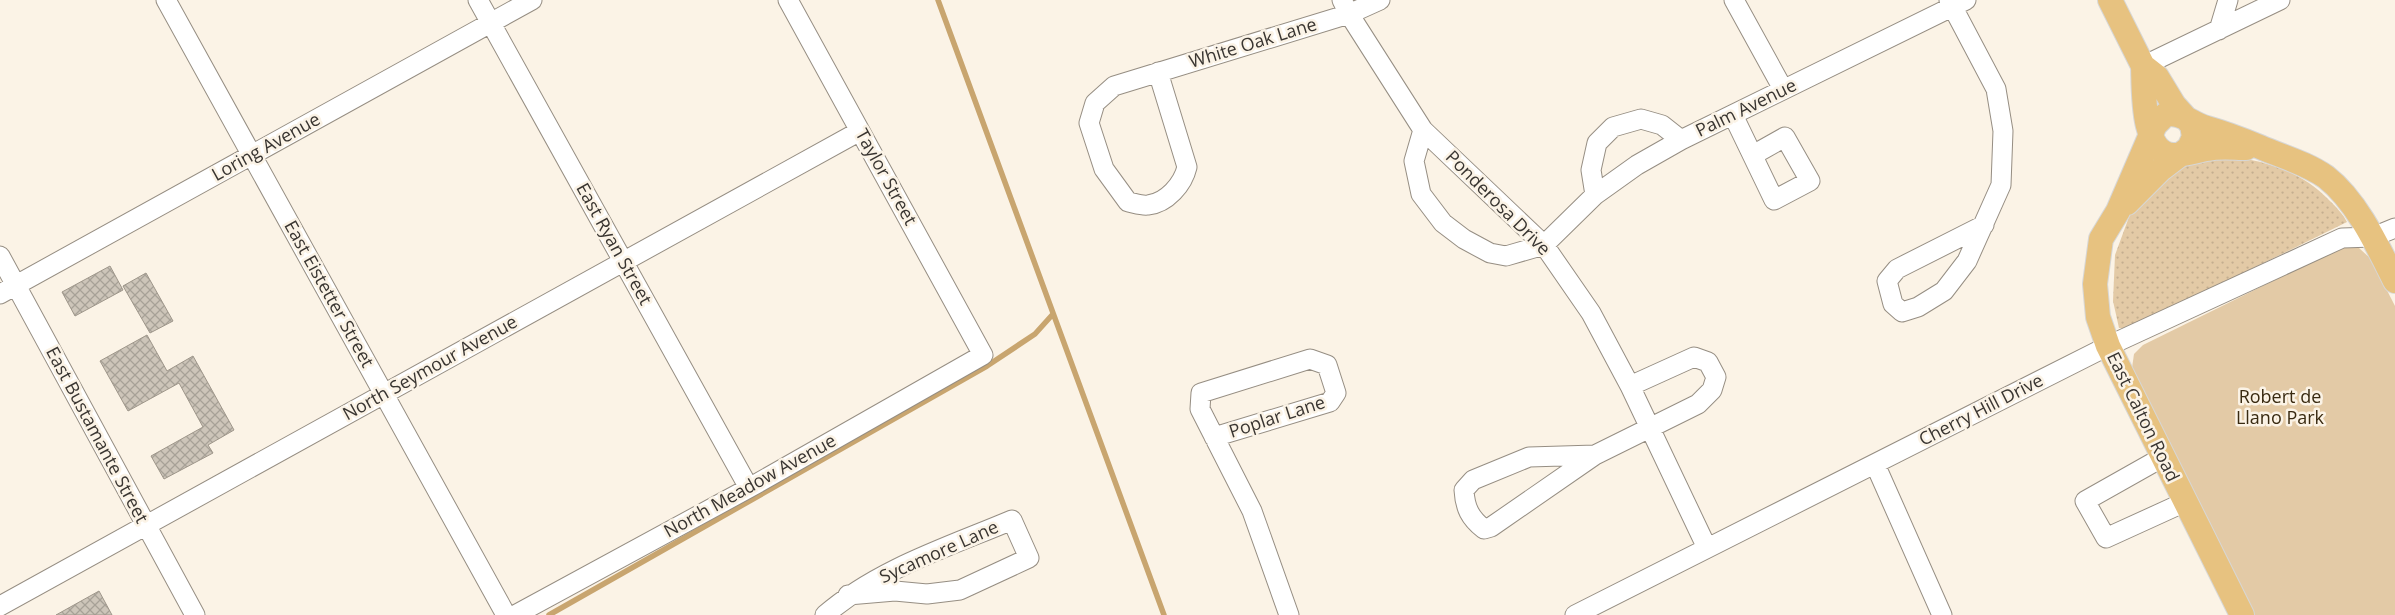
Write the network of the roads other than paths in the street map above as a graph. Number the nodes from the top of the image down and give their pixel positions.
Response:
1 (166, 0) edge
2 (478, 0) edge
3 (532, 0) edge
4 (788, 0) edge
5 (1380, 0) edge
6 (1734, 0) edge
7 (2110, 0) edge
8 (2228, 0) edge
9 (2280, 0) edge
10 (1956, 2) edge
11 (1345, 7) edge
12 (491, 23) junction
13 (2219, 30) junction
14 (2143, 66) junction
15 (1158, 72) junction
16 (1783, 89) junction
17 (1733, 114) junction
18 (2185, 117) junction
19 (860, 130) junction
20 (1423, 130) junction
21 (2151, 133) junction
22 (1681, 140) junction
23 (2260, 148) junction
24 (2182, 154) junction
25 (252, 155) junction
26 (1753, 155) dead end
27 (1595, 195) junction
28 (2118, 211) junction
29 (1984, 225) junction
30 (2395, 228) edge
31 (2373, 237) junction
32 (1544, 245) junction
33 (0, 256) edge
34 (623, 262) junction
35 (2395, 281) edge
36 (8, 290) edge
37 (2108, 346) junction
38 (983, 355) joint
39 (1630, 386) junction
40 (384, 394) junction
41 (1651, 429) junction
42 (1214, 437) junction
43 (1595, 455) junction
44 (2163, 457) junction
45 (1874, 464) junction
46 (749, 488) junction
47 (2185, 502) junction
48 (146, 525) junction
49 (1707, 548) junction
50 (848, 595) junction
51 (0, 606) edge
52 (195, 615) edge
53 (506, 615) edge
54 (515, 615) edge
55 (825, 615) edge
56 (1289, 615) edge
57 (1575, 615) edge
58 (1942, 615) edge
59 (2242, 615) edge

1 - 25 street, East Eistetter Street
2 - 12 street, East Ryan Street
3 - 12 street, Loring Avenue
4 - 19 street, Taylor Street
5 - 11 street, White Oak Lane
6 - 16 street
7 - 14 main road
8 - 13 street
9 - 13 street
10 - 16 street, Palm Avenue
10 - 29 street
11 - 15 street, White Oak Lane
11 - 20 street, Ponderosa Drive
12 - 25 street, Loring Avenue
12 - 34 street, East Ryan Street
13 - 14 street
14 - 18 main road
14 - 21 main road
15 - 15 street, White Oak Lane
16 - 17 street, Palm Avenue
17 - 22 street, Palm Avenue
17 - 26 street
18 - 21 main road
18 - 23 main road
18 - 24 main road
19 - 34 street, North Seymour Avenue
19 - 38 street, Taylor Street
20 - 32 street, Ponderosa Drive
20 - 32 street
21 - 24 main road
21 - 28 main road, East Calton Road
22 - 27 street, Palm Avenue
22 - 27 street
23 - 24 main road
23 - 31 main road
24 - 28 main road, East Calton Road
25 - 36 street, Loring Avenue
25 - 40 street, East Eistetter Street
27 - 32 street, Palm Avenue
28 - 37 main road, East Calton Road
29 - 29 street
30 - 31 street, Cherry Hill Drive
31 - 35 main road
31 - 37 street, Cherry Hill Drive
32 - 39 street, Ponderosa Drive
33 - 36 street, East Bustamante Street
34 - 40 street, North Seymour Avenue
34 - 46 street, East Ryan Street
36 - 48 street, East Bustamante Street
37 - 44 main road, East Calton Road
37 - 45 street, Cherry Hill Drive
38 - 46 street, North Meadow Avenue
39 - 41 street, Ponderosa Drive
39 - 41 street
40 - 48 street, North Seymour Avenue
40 - 53 street, East Eistetter Street
41 - 43 street
41 - 49 street, Ponderosa Drive
42 - 42 street, Poplar Lane
42 - 56 street, Poplar Lane
43 - 43 street
44 - 47 main road, East Calton Road
44 - 47 street
45 - 49 street, Cherry Hill Drive
45 - 58 street
46 - 54 street, North Meadow Avenue
47 - 59 main road, East Calton Road
48 - 51 street, North Seymour Avenue
48 - 52 street, East Bustamante Street
49 - 57 street, Cherry Hill Drive
50 - 50 street, Sycamore Lane
50 - 55 street, Sycamore Lane

